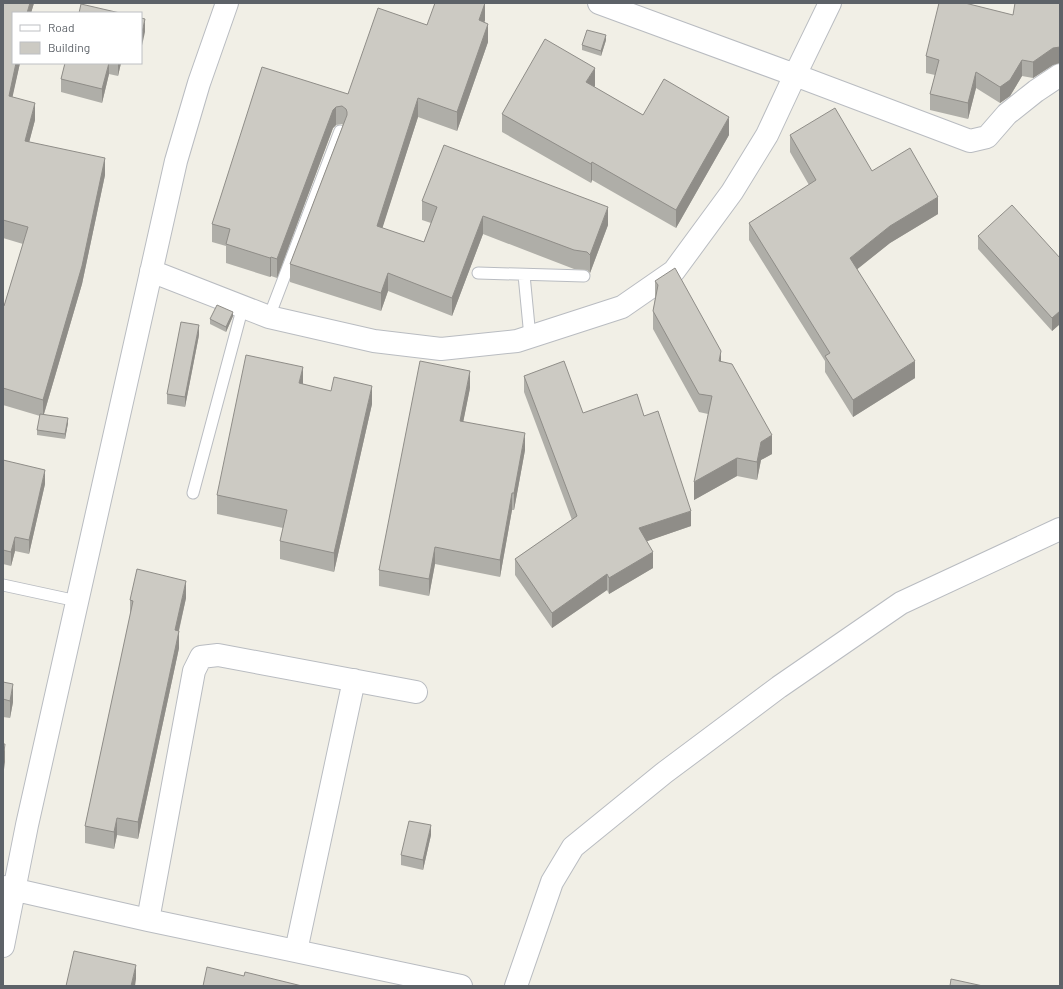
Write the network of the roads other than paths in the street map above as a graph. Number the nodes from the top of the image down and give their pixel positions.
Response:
1 (227, 3) edge
2 (599, 3) edge
3 (830, 3) edge
4 (795, 75) junction
5 (1060, 75) edge
6 (340, 131) edge
7 (151, 271) junction
8 (478, 273) dead end
9 (524, 275) junction
10 (584, 276) dead end
11 (243, 306) junction
12 (269, 317) junction
13 (530, 337) junction
14 (193, 493) dead end
15 (1060, 530) edge
16 (3, 585) edge
17 (78, 601) junction
18 (354, 680) junction
19 (416, 692) dead end
20 (9, 888) edge
21 (148, 920) junction
22 (3, 946) edge
23 (296, 951) junction
24 (461, 986) edge
25 (516, 986) edge

1 - 7 street
2 - 4 street
3 - 4 street
4 - 5 street
4 - 13 street
6 - 12 lane
7 - 11 street
7 - 17 street
8 - 9 lane
9 - 10 lane
9 - 13 lane
11 - 12 street
11 - 14 lane
12 - 13 street
15 - 25 street
16 - 17 lane
17 - 20 street
18 - 19 street
18 - 21 street
18 - 23 street
20 - 21 street
20 - 22 street
21 - 23 street
23 - 24 street

